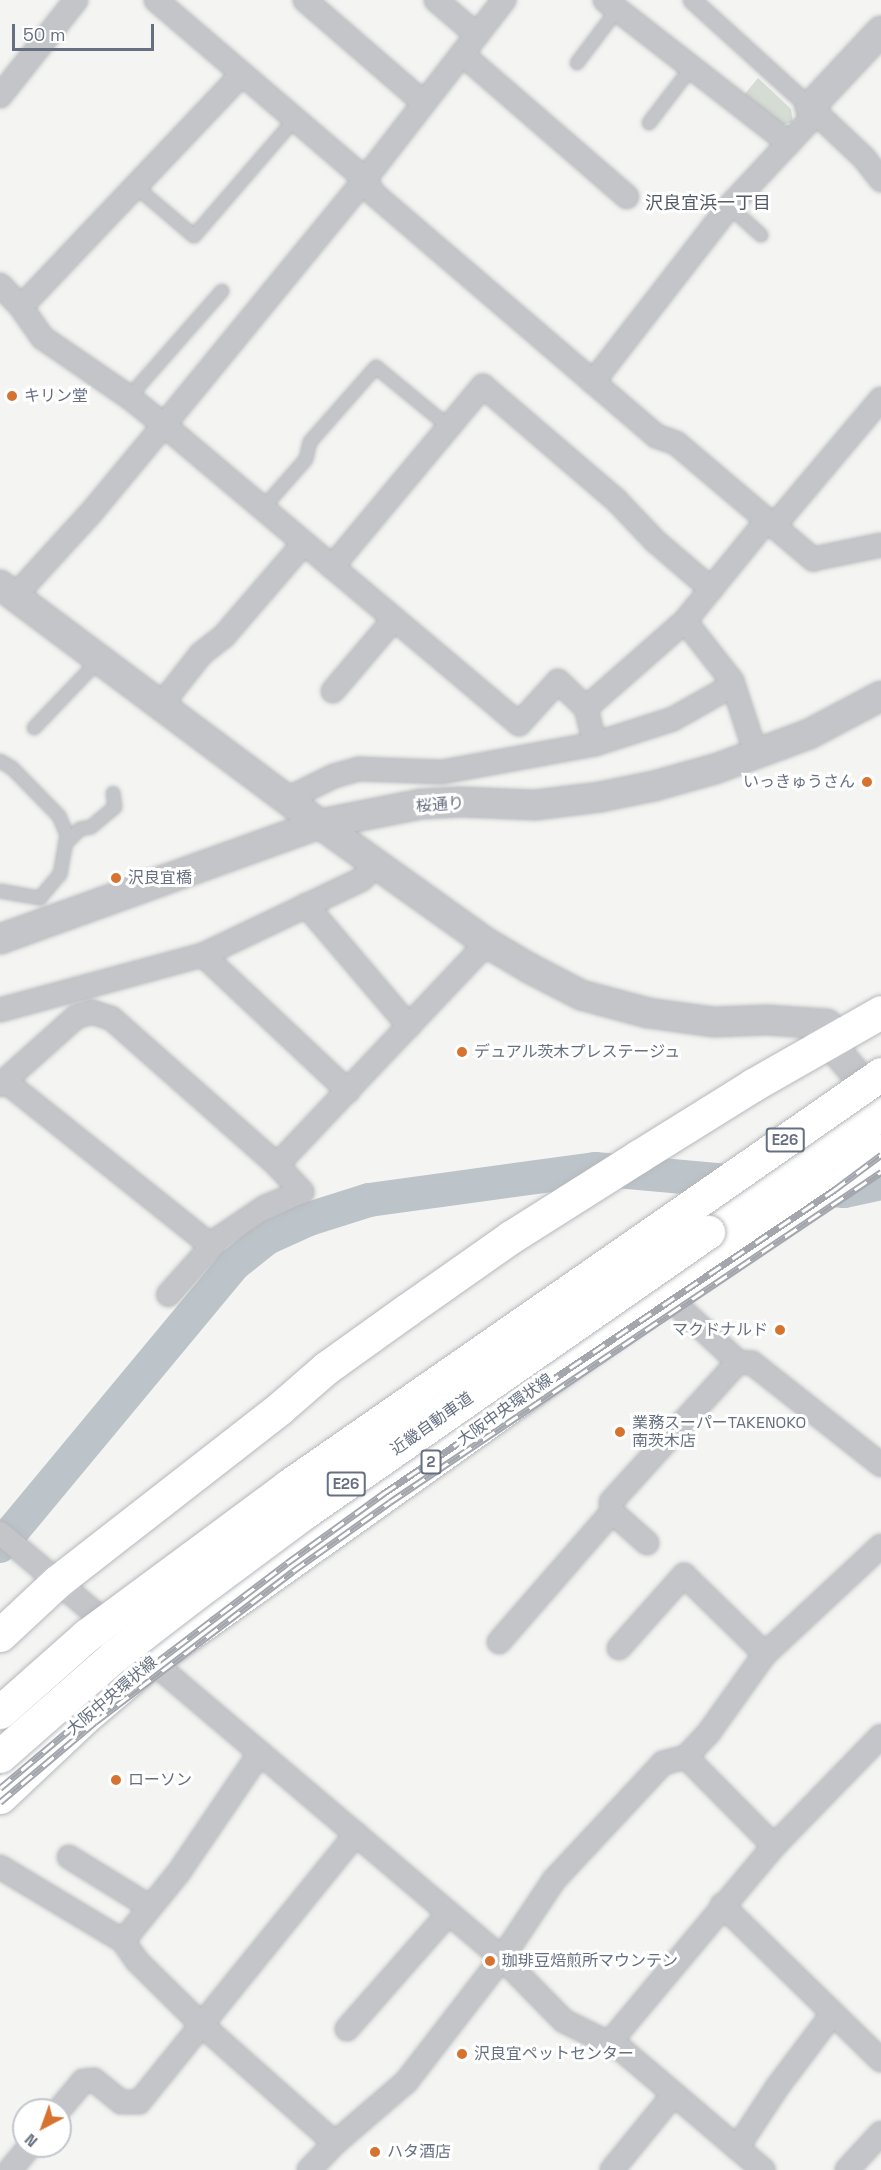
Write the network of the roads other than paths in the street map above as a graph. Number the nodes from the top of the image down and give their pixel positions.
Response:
1 (76, 0) edge
2 (156, 0) edge
3 (304, 0) edge
4 (436, 0) edge
5 (504, 0) edge
6 (692, 0) edge
7 (611, 5) edge
8 (881, 31) edge
9 (477, 35) junction
10 (462, 54) junction
11 (577, 63) dead end
12 (691, 68) junction
13 (242, 74) junction
14 (0, 96) edge
15 (424, 103) junction
16 (813, 111) junction
17 (295, 119) junction
18 (649, 123) dead end
19 (789, 143) junction
20 (365, 179) junction
21 (881, 180) edge
22 (135, 186) junction
23 (627, 197) dead end
24 (730, 207) junction
25 (761, 235) dead end
26 (0, 285) edge
27 (222, 291) dead end
28 (21, 307) junction
29 (593, 382) junction
30 (129, 397) junction
31 (881, 399) edge
32 (164, 425) junction
33 (449, 427) junction
34 (263, 508) junction
35 (770, 523) junction
36 (304, 543) junction
37 (881, 545) edge
38 (332, 567) junction
39 (711, 589) junction
40 (7, 596) edge
41 (394, 619) junction
42 (685, 621) junction
43 (100, 659) junction
44 (733, 685) junction
45 (333, 691) dead end
46 (881, 696) edge
47 (161, 705) junction
48 (586, 708) junction
49 (34, 728) dead end
50 (595, 744) junction
51 (756, 754) junction
52 (0, 761) edge
53 (113, 793) dead end
54 (287, 799) junction
55 (320, 824) junction
56 (65, 844) junction
57 (377, 862) junction
58 (0, 891) edge
59 (306, 906) junction
60 (44, 909) junction
61 (0, 939) edge
62 (487, 943) junction
63 (203, 955) junction
64 (0, 1010) edge
65 (881, 1012) edge
66 (409, 1026) junction
67 (830, 1042) junction
68 (881, 1074) edge
69 (2, 1083) edge
70 (348, 1090) junction
71 (881, 1105) edge
72 (881, 1113) edge
73 (881, 1150) edge
74 (277, 1165) junction
75 (212, 1245) junction
76 (168, 1295) dead end
77 (666, 1295) junction
78 (738, 1362) junction
79 (881, 1465) edge
80 (612, 1512) junction
81 (0, 1533) edge
82 (646, 1543) dead end
83 (881, 1546) edge
84 (58, 1581) junction
85 (0, 1635) edge
86 (499, 1642) dead end
87 (619, 1648) dead end
88 (765, 1654) junction
89 (151, 1661) junction
90 (0, 1712) edge
91 (881, 1736) edge
92 (260, 1753) junction
93 (0, 1756) edge
94 (686, 1757) junction
95 (0, 1797) edge
96 (356, 1834) junction
97 (774, 1846) junction
98 (69, 1857) dead end
99 (0, 1867) edge
100 (722, 1905) junction
101 (150, 1907) junction
102 (448, 1913) junction
103 (123, 1941) junction
104 (502, 1958) junction
105 (833, 2013) junction
106 (203, 2026) junction
107 (347, 2029) dead end
108 (610, 2042) junction
109 (881, 2060) edge
110 (674, 2094) junction
111 (69, 2098) edge
112 (881, 2133) edge
113 (335, 2143) junction
114 (737, 2148) junction
115 (20, 2158) edge
116 (10, 2170) edge
117 (309, 2170) edge
118 (612, 2170) edge
119 (763, 2170) edge
120 (847, 2170) edge

1 - 14 street
2 - 13 street
3 - 15 street
4 - 9 street
5 - 9 street
6 - 16 street
7 - 11 lane
7 - 12 street
8 - 16 street
9 - 10 street
10 - 15 street
10 - 23 street
12 - 18 lane
12 - 19 street
13 - 17 street
13 - 22 street
15 - 20 street
16 - 19 street
16 - 21 street
17 - 20 street
17 - 22 lane
19 - 24 street
20 - 29 street
20 - 32 street
22 - 28 street
24 - 25 lane
24 - 29 street
26 - 28 street
27 - 30 lane
28 - 30 street
29 - 35 street
30 - 32 street
31 - 35 street
32 - 34 street
32 - 40 street
33 - 34 lane
33 - 38 street
33 - 39 street
34 - 36 street
35 - 37 street
35 - 39 street
36 - 38 street
36 - 47 street
38 - 41 street
39 - 42 street
40 - 43 street
41 - 45 street
41 - 48 street
42 - 44 street
42 - 48 street
43 - 47 street
43 - 49 lane
44 - 50 street
44 - 51 street
46 - 51 street, 桜通り
47 - 54 street
48 - 50 street
50 - 54 street
51 - 55 street, 桜通り
52 - 56 lane
53 - 56 lane
54 - 55 street
55 - 57 street
55 - 60 street, 桜通り
56 - 60 lane
57 - 59 street
57 - 62 street
58 - 60 lane
59 - 63 street
59 - 66 street
60 - 61 street, 桜通り
62 - 66 street
62 - 67 street
63 - 64 street
63 - 70 street
65 - 67 main road
66 - 70 street
67 - 71 street
67 - 84 main road
68 - 90 main road, 近畿自動車道 / E26, bridge
69 - 74 street
69 - 75 street
70 - 74 street
72 - 93 main road, 近畿自動車道 / E26, bridge
73 - 77 main road, 大阪中央環状線 / 2
74 - 75 street
75 - 76 street
77 - 78 street
77 - 89 main road, 大阪中央環状線 / 2
78 - 79 street
78 - 80 street
80 - 82 street
80 - 86 street
81 - 84 street
83 - 88 street
84 - 85 main road
84 - 89 street
87 - 88 street
88 - 94 street
89 - 92 street
89 - 95 main road, 大阪中央環状線 / 2
91 - 97 street
92 - 96 street
92 - 101 street
94 - 97 street
94 - 104 street
96 - 102 street
96 - 106 street
97 - 100 street
98 - 101 street
99 - 103 street
100 - 105 street
100 - 108 street
101 - 103 street
102 - 104 street
102 - 107 street
103 - 106 street
104 - 108 street
104 - 113 street
105 - 109 street
105 - 114 street
106 - 111 street
106 - 113 street
108 - 110 street
110 - 114 street
110 - 118 street
112 - 120 street
113 - 117 street
114 - 119 street
115 - 116 street

